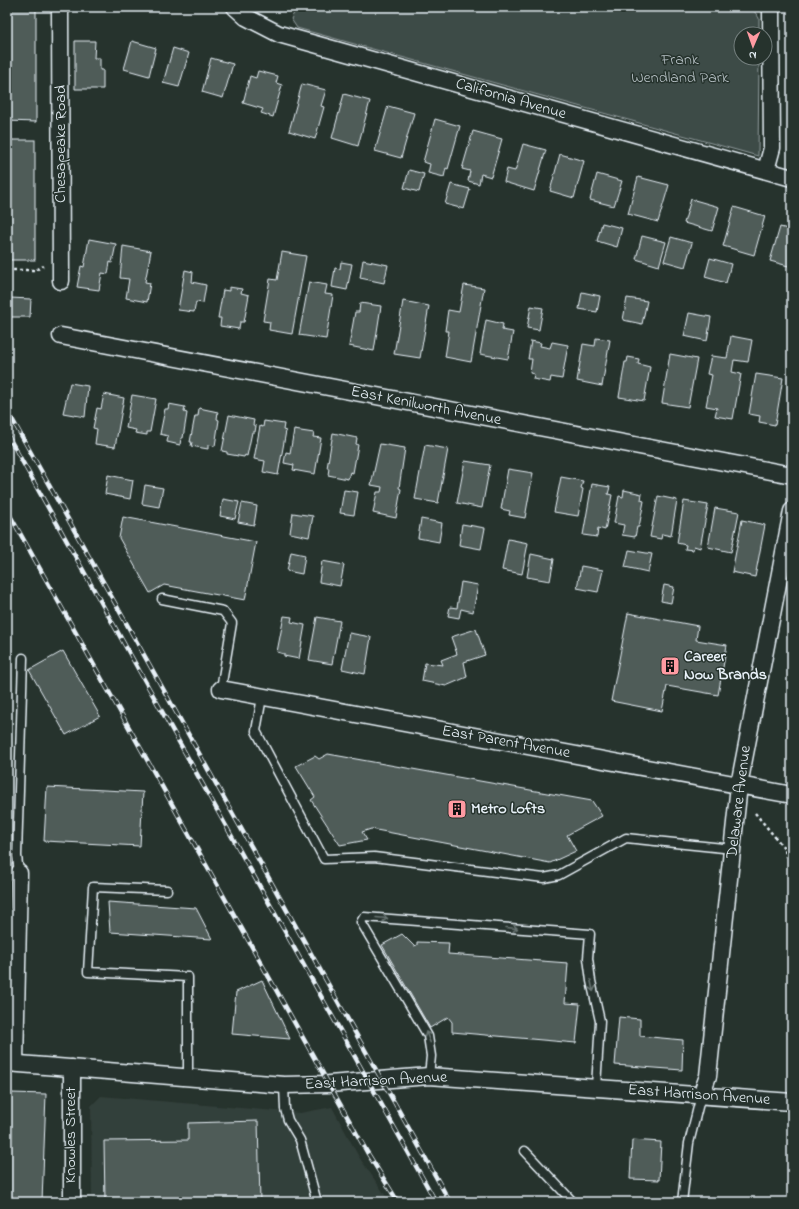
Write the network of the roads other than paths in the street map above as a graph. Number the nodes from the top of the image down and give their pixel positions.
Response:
1 (60, 7) edge
2 (235, 7) edge
3 (771, 7) edge
4 (766, 170) junction
5 (792, 178) edge
6 (61, 281) dead end
7 (61, 336) dead end
8 (792, 475) edge
9 (792, 511) edge
10 (162, 599) dead end
11 (23, 658) dead end
12 (220, 689) joint
13 (262, 697) junction
14 (739, 785) junction
15 (792, 795) edge
16 (733, 849) junction
17 (19, 873) joint
18 (166, 890) dead end
19 (11, 1063) edge
20 (72, 1068) junction
21 (429, 1076) junction
22 (188, 1077) junction
23 (284, 1085) junction
24 (596, 1087) junction
25 (701, 1095) junction
26 (792, 1102) edge
27 (525, 1151) dead end
28 (72, 1202) edge
29 (317, 1202) edge
30 (573, 1202) edge
31 (682, 1202) edge

1 - 6 street, Chesapeake Road
2 - 4 street, California Avenue
3 - 4 street
4 - 5 street, California Avenue
7 - 8 street, East Kenilworth Avenue
9 - 14 street, Delaware Avenue
10 - 12 lane
11 - 17 lane
12 - 13 street, East Parent Avenue
13 - 14 street, East Parent Avenue
13 - 16 lane
14 - 15 street, East Parent Avenue
14 - 16 street, Delaware Avenue
16 - 25 street, Delaware Avenue
17 - 19 street
18 - 22 lane
19 - 20 street, East Harrison Avenue
20 - 22 street, East Harrison Avenue
20 - 28 street, Knowles Street
21 - 23 street, East Harrison Avenue
21 - 24 street, East Harrison Avenue
21 -> 24 lane
22 - 23 street, East Harrison Avenue
23 - 29 lane
24 - 25 street, East Harrison Avenue
25 - 26 street, East Harrison Avenue
25 - 31 lane
27 - 30 lane

